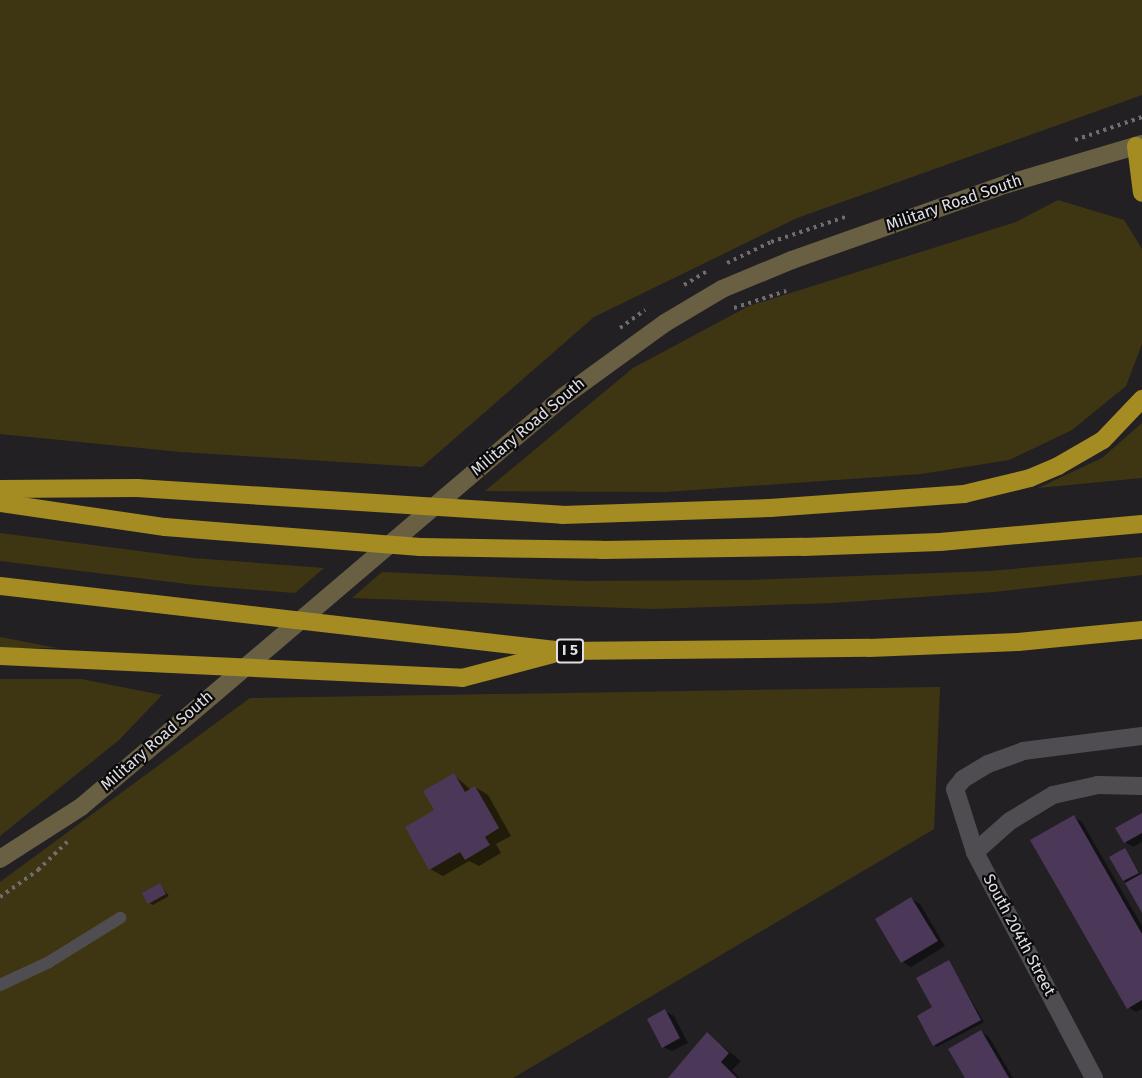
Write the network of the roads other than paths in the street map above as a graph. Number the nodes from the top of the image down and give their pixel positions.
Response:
1 (1140, 147) edge
2 (1142, 193) edge
3 (1142, 399) edge
4 (0, 489) edge
5 (0, 503) edge
6 (1142, 524) edge
7 (0, 586) edge
8 (1142, 630) edge
9 (564, 651) junction
10 (0, 656) edge
11 (1142, 736) edge
12 (1142, 786) edge
13 (975, 852) junction
14 (0, 859) edge
15 (120, 918) dead end
16 (0, 985) edge
17 (1094, 1078) edge

1 - 2 highway
1 - 14 main road, Military Road South
3 - 4 highway
5 - 6 highway
7 - 9 highway, I 5
8 - 9 highway, I 5
9 - 10 highway
11 - 13 street, South 204th Street
12 - 13 street
13 - 17 street, South 204th Street
15 - 16 lane

